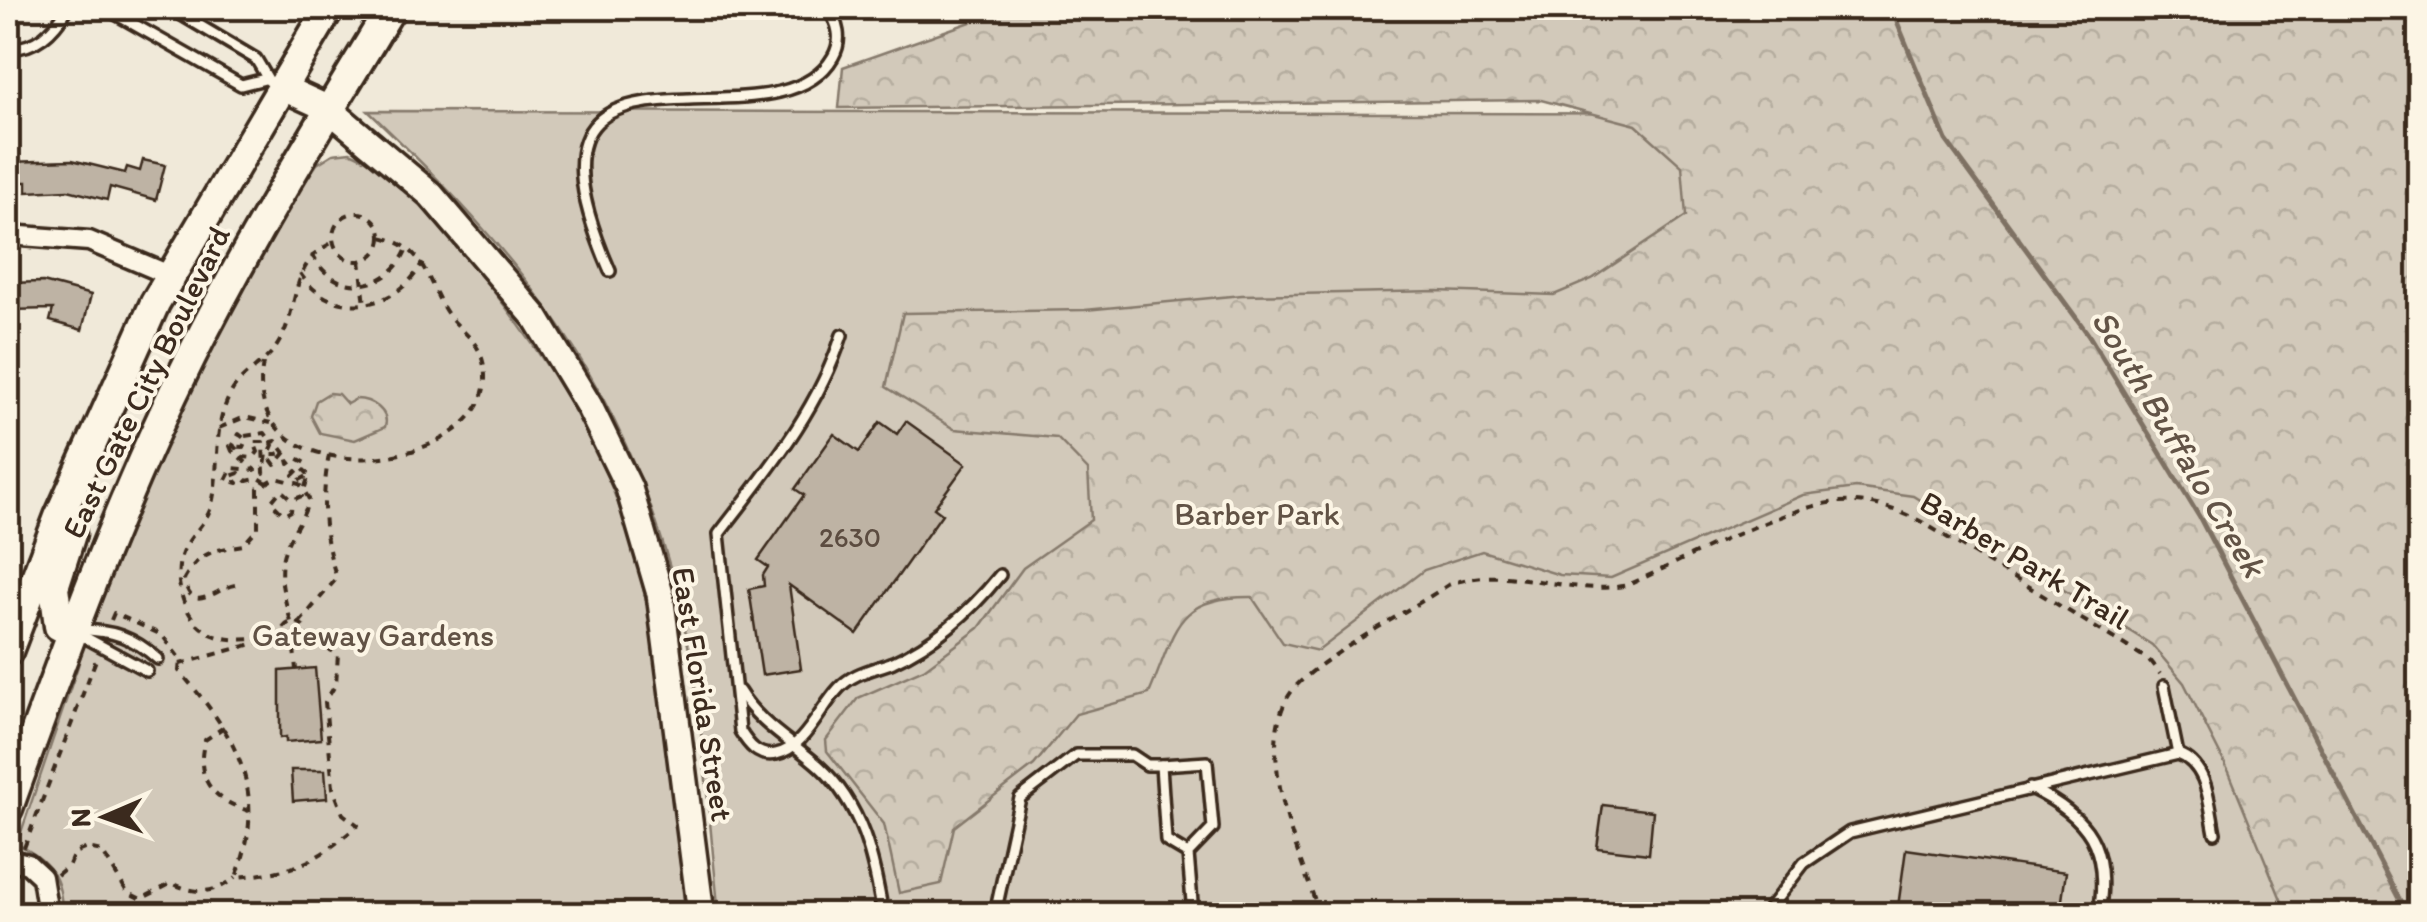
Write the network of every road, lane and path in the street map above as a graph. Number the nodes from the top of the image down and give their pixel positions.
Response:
1 (68, 8) edge
2 (105, 8) edge
3 (171, 8) edge
4 (329, 8) edge
5 (391, 8) edge
6 (827, 8) edge
7 (8, 48) edge
8 (273, 83) junction
9 (330, 109) junction
10 (8, 236) edge
11 (380, 237) junction
12 (334, 242) junction
13 (408, 246) junction
14 (312, 254) junction
15 (360, 260) junction
16 (423, 261) junction
17 (610, 270) dead end
18 (300, 273) junction
19 (169, 275) junction
20 (363, 286) junction
21 (155, 303) junction
22 (365, 305) junction
23 (842, 334) dead end
24 (263, 363) junction
25 (272, 424) junction
26 (219, 428) junction
27 (246, 435) junction
28 (272, 442) junction
29 (245, 444) junction
30 (233, 445) junction
31 (256, 450) junction
32 (269, 454) junction
33 (285, 454) junction
34 (329, 455) junction
35 (267, 483) junction
36 (305, 492) junction
37 (292, 500) junction
38 (1000, 574) dead end
39 (235, 585) dead end
40 (291, 622) junction
41 (299, 624) junction
42 (72, 631) junction
43 (107, 631) junction
44 (279, 637) junction
45 (306, 638) junction
46 (102, 646) junction
47 (294, 648) junction
48 (8, 651) edge
49 (158, 659) dead end
50 (180, 664) junction
51 (296, 670) dead end
52 (147, 671) dead end
53 (2164, 686) joint
54 (739, 690) junction
55 (226, 726) junction
56 (794, 746) junction
57 (2178, 754) junction
58 (1161, 765) junction
59 (2030, 788) junction
60 (8, 808) edge
61 (248, 811) junction
62 (2215, 833) dead end
63 (16, 854) edge
64 (1188, 854) junction
65 (57, 875) dead end
66 (236, 877) junction
67 (48, 914) edge
68 (702, 914) edge
69 (883, 914) edge
70 (996, 914) edge
71 (1186, 914) edge
72 (1194, 914) edge
73 (1204, 914) edge
74 (1216, 914) edge
75 (1320, 914) edge
76 (1766, 914) edge
77 (2099, 914) edge

1 - 7 lane
2 - 8 lane
3 - 8 lane
4 - 8 main road, East Gate City Boulevard
5 - 9 main road, East Gate City Boulevard
6 - 17 lane
8 - 9 main road, East Florida Street
8 - 19 main road, East Gate City Boulevard
9 - 42 main road, East Gate City Boulevard
9 - 68 main road, East Florida Street
10 - 19 street
11 - 12 path
11 - 13 path
11 - 15 path
12 - 14 path
12 - 15 path
13 - 16 path
13 - 20 path
14 - 18 path
14 - 20 path
15 - 20 path
16 - 22 path
16 - 34 path
18 - 22 path
18 - 24 path
19 - 21 main road, East Gate City Boulevard
20 - 22 path
21 - 42 main road
21 - 48 main road, East Gate City Boulevard
23 - 54 lane
24 - 25 path
24 - 26 path
25 - 26 path
25 - 34 path
26 - 44 path
27 - 28 path
27 - 29 path
27 - 30 path
28 - 32 path
28 - 33 path
29 - 30 path
29 - 31 path
30 - 31 path
30 - 35 path
31 - 32 path
32 - 33 path
33 - 36 path
34 - 41 path
35 - 36 path
35 - 39 path
36 - 37 path
36 - 40 path
37 - 37 path
38 - 56 lane
40 - 41 path
40 - 44 path
41 - 45 path
42 - 43 lane
42 - 46 lane
42 - 60 main road, East Gate City Boulevard
43 - 49 lane
43 - 50 path
44 - 47 path
44 - 50 path
45 - 47 path
45 - 66 path
46 - 52 lane
46 - 63 path
47 - 51 path
50 - 55 path
53 - 57 lane
53 - 75 path, Barber Park Trail
54 - 56 lane
54 - 56 lane
55 - 61 path
55 - 61 path
56 - 69 lane
57 - 59 lane
57 - 62 lane
58 - 64 lane
58 - 64 lane
58 - 70 lane
59 - 76 lane
59 - 77 lane
61 - 66 path
63 - 67 street
64 - 72 lane
65 - 66 path
71 - 72 lane
72 - 73 lane
73 - 74 lane

